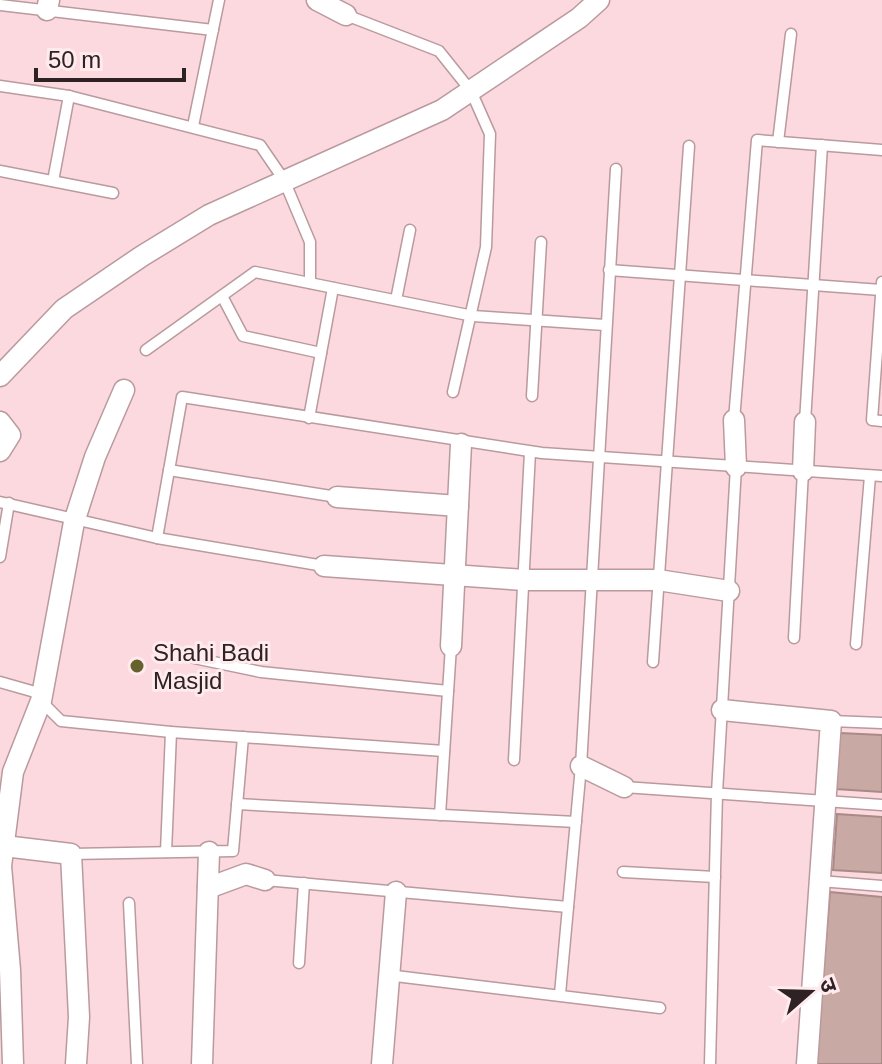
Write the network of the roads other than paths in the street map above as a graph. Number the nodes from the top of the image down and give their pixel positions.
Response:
1 (219, 0) edge
2 (317, 0) edge
3 (599, 0) edge
4 (0, 5) edge
5 (48, 5) edge
6 (346, 15) joint
7 (213, 30) junction
8 (791, 34) dead end
9 (0, 86) edge
10 (471, 91) junction
11 (69, 96) junction
12 (193, 126) junction
13 (778, 142) junction
14 (822, 145) junction
15 (689, 146) dead end
16 (882, 150) edge
17 (616, 169) dead end
18 (0, 171) edge
19 (284, 180) junction
20 (53, 181) junction
21 (113, 193) dead end
22 (410, 230) dead end
23 (541, 242) dead end
24 (609, 270) junction
25 (680, 275) junction
26 (745, 280) junction
27 (882, 282) edge
28 (310, 283) junction
29 (814, 285) junction
30 (333, 288) junction
31 (881, 290) edge
32 (222, 296) junction
33 (396, 300) junction
34 (473, 316) junction
35 (536, 320) junction
36 (605, 325) junction
37 (146, 350) dead end
38 (321, 353) junction
39 (0, 376) edge
40 (124, 390) dead end
41 (453, 392) dead end
42 (532, 396) dead end
43 (309, 418) junction
44 (734, 420) joint
45 (882, 421) edge
46 (0, 422) edge
47 (805, 422) joint
48 (461, 444) junction
49 (0, 451) edge
50 (530, 452) junction
51 (598, 457) junction
52 (666, 462) junction
53 (736, 467) junction
54 (169, 470) junction
55 (803, 471) junction
56 (876, 476) edge
57 (337, 497) joint
58 (5, 502) edge
59 (458, 506) junction
60 (74, 522) junction
61 (157, 538) junction
62 (0, 557) edge
63 (324, 566) joint
64 (453, 573) junction
65 (524, 580) junction
66 (658, 580) junction
67 (591, 582) junction
68 (729, 591) junction
69 (794, 638) dead end
70 (856, 644) dead end
71 (451, 646) joint
72 (194, 658) dead end
73 (653, 662) dead end
74 (0, 682) edge
75 (448, 691) junction
76 (42, 697) junction
77 (722, 710) junction
78 (831, 721) junction
79 (882, 723) edge
80 (171, 732) junction
81 (243, 737) junction
82 (444, 751) junction
83 (514, 760) dead end
84 (581, 766) junction
85 (7, 771) edge
86 (624, 787) joint
87 (717, 793) junction
88 (825, 800) junction
89 (237, 804) junction
90 (882, 805) edge
91 (440, 815) junction
92 (576, 822) junction
93 (2, 846) edge
94 (166, 852) junction
95 (209, 852) junction
96 (71, 854) junction
97 (623, 872) dead end
98 (715, 877) junction
99 (265, 880) joint
100 (820, 881) junction
101 (304, 883) junction
102 (882, 886) edge
103 (208, 888) junction
104 (396, 892) junction
105 (129, 903) dead end
106 (568, 907) junction
107 (299, 963) dead end
108 (387, 975) junction
109 (560, 994) junction
110 (5, 1000) edge
111 (660, 1008) dead end
112 (13, 1064) edge
113 (76, 1064) edge
114 (137, 1064) edge
115 (202, 1064) edge
116 (382, 1064) edge
117 (710, 1064) edge
118 (807, 1064) edge

1 - 7 lane
2 - 6 street
3 - 10 street
4 - 5 lane
5 - 7 lane
6 - 10 lane
7 - 12 lane
8 - 13 lane
9 - 11 lane
10 - 19 street
10 - 34 lane
11 - 12 lane
11 - 20 lane
12 - 19 lane
13 - 14 lane
13 - 26 lane
14 - 16 lane
14 - 29 lane
15 - 25 lane
17 - 24 lane
18 - 20 lane
19 - 28 lane
19 - 39 street
20 - 21 lane
22 - 33 lane
23 - 35 lane
24 - 25 lane
24 - 36 lane
25 - 26 lane
25 - 52 lane
26 - 29 lane
26 - 44 lane
27 - 31 lane
28 - 30 lane
28 - 32 lane
29 - 31 lane
29 - 47 lane
30 - 33 lane
30 - 38 lane
31 - 45 lane
32 - 37 lane
32 - 38 lane
33 - 34 lane
34 - 35 lane
34 - 41 lane
35 - 36 lane
35 - 42 lane
36 - 51 lane
38 - 43 lane
40 - 60 street
43 - 48 lane
43 - 54 lane
44 - 53 street
46 - 49 street
47 - 55 street
48 - 50 lane
48 - 59 street
50 - 51 lane
50 - 65 lane
51 - 52 lane
51 - 67 lane
52 - 53 lane
52 - 66 lane
53 - 55 lane
53 - 68 lane
54 - 57 lane
54 - 61 lane
55 - 56 lane
55 - 69 lane
56 - 70 lane
57 - 59 street
58 - 60 lane
58 - 62 lane
59 - 64 street
60 - 61 lane
60 - 76 street
61 - 63 lane
63 - 64 street
64 - 65 street
64 - 71 street
65 - 67 street
65 - 83 lane
66 - 67 street
66 - 68 street
66 - 73 lane
67 - 84 lane
68 - 77 lane
71 - 75 lane
72 - 75 lane
74 - 76 lane
75 - 82 lane
76 - 80 lane
76 - 85 street
77 - 78 street
77 - 87 lane
78 - 79 lane
78 - 88 street
80 - 81 lane
80 - 94 lane
81 - 82 lane
81 - 89 lane
82 - 91 lane
84 - 86 street
84 - 92 lane
85 - 93 street
86 - 87 lane
87 - 88 lane
87 - 98 lane
88 - 90 lane
88 - 100 street
89 - 91 lane
89 - 95 lane
91 - 92 lane
92 - 106 lane
93 - 96 street
93 - 110 street
94 - 95 lane
94 - 96 lane
95 - 103 street
96 - 113 street
97 - 98 lane
98 - 117 lane
99 - 101 lane
99 - 103 street
100 - 102 lane
100 - 118 street
101 - 104 lane
101 - 107 lane
103 - 115 street
104 - 106 lane
104 - 108 street
105 - 114 lane
106 - 109 lane
108 - 109 lane
108 - 116 street
109 - 111 lane
110 - 112 street

